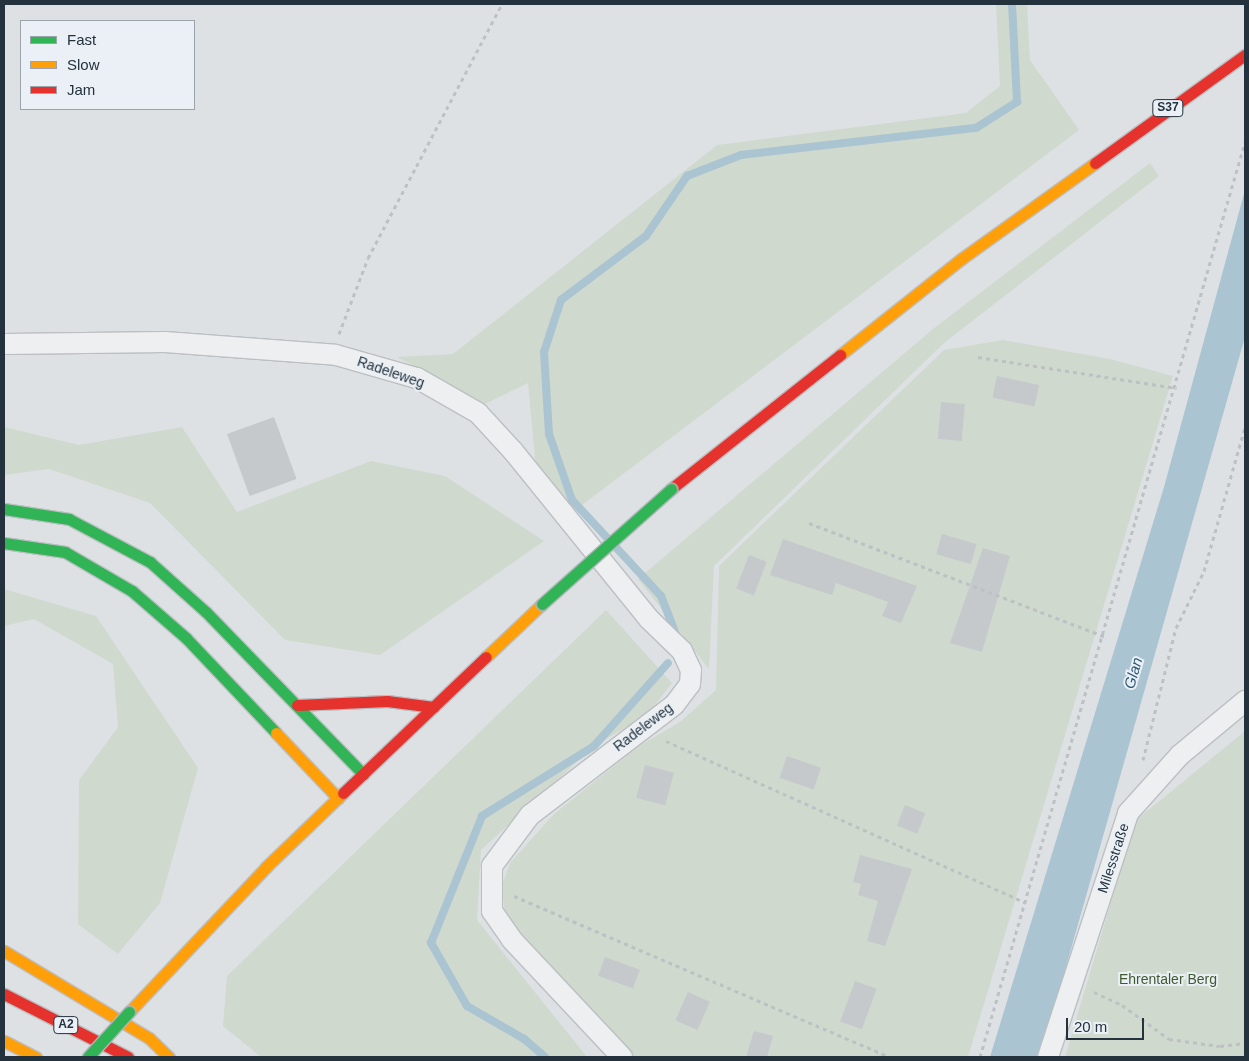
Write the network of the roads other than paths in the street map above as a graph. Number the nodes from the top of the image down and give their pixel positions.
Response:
1 (1245, 55) edge
2 (4, 344) edge
3 (4, 509) edge
4 (4, 543) edge
5 (1245, 701) edge
6 (297, 706) junction
7 (434, 707) junction
8 (364, 774) junction
9 (338, 798) junction
10 (4, 951) edge
11 (4, 994) edge
12 (4, 1041) edge
13 (36, 1057) edge
14 (88, 1057) edge
15 (128, 1057) edge
16 (168, 1057) edge
17 (622, 1057) edge
18 (1048, 1057) edge

1 - 7 highway, S37, bridge
2 - 17 street, Radeleweg
3 - 6 highway
4 - 9 highway
5 - 18 street, Milesstraße
6 - 7 highway
6 - 8 highway
7 - 8 highway
8 - 9 highway
9 - 14 highway, bridge
10 - 16 highway
11 - 15 highway, A2
12 - 13 highway

